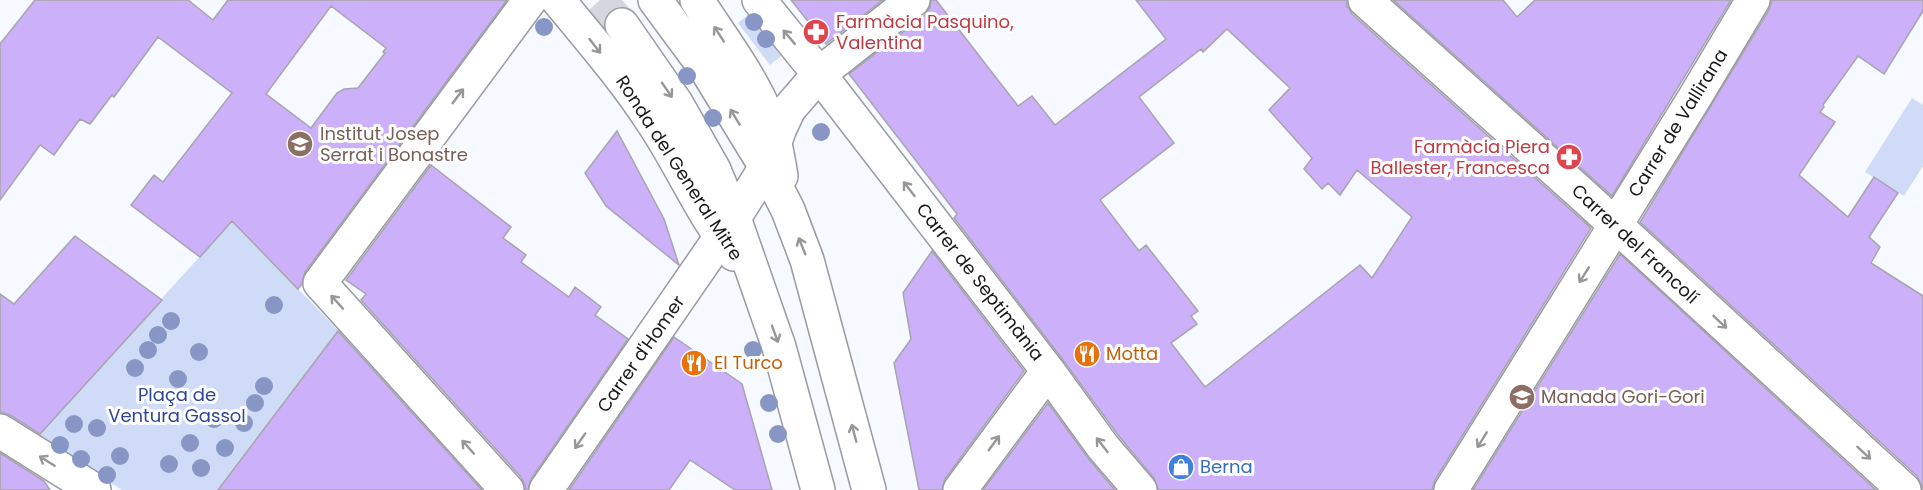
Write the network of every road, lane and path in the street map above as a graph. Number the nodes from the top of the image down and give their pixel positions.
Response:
1 (530, 0) edge
2 (558, 0) edge
3 (655, 0) edge
4 (697, 0) edge
5 (759, 0) edge
6 (913, 0) edge
7 (1365, 0) edge
8 (1753, 0) edge
9 (622, 25) tunnel mouth
10 (819, 74) junction
11 (770, 154) junction
12 (1615, 225) junction
13 (728, 228) junction
14 (1048, 370) junction
15 (0, 431) edge
16 (94, 490) edge
17 (507, 490) edge
18 (546, 490) edge
19 (818, 490) edge
20 (869, 490) edge
21 (960, 490) edge
22 (1140, 490) edge
23 (1451, 490) edge
24 (1904, 490) edge

17 -> 1 street
2 -> 13 street, Ronda del General Mitre
11 -> 3 street
11 -> 4 street
10 -> 5 street
6 - 10 street, Carrer d'Homer
7 - 12 street, Carrer del Francolí
8 - 12 street, Carrer de Vallirana
9 -> 13 street, Ronda del General Mitre
10 - 11 street, Carrer d'Homer
14 -> 10 street, Carrer de Septimània
11 - 13 street, Carrer d'Homer
20 -> 11 street
12 -> 23 street, Carrer de Vallirana
12 -> 24 street, Carrer del Francolí
13 -> 18 street, Carrer d'Homer
13 -> 19 street, Ronda del General Mitre
21 -> 14 street
22 -> 14 street, Carrer de Septimània
16 -> 15 street

